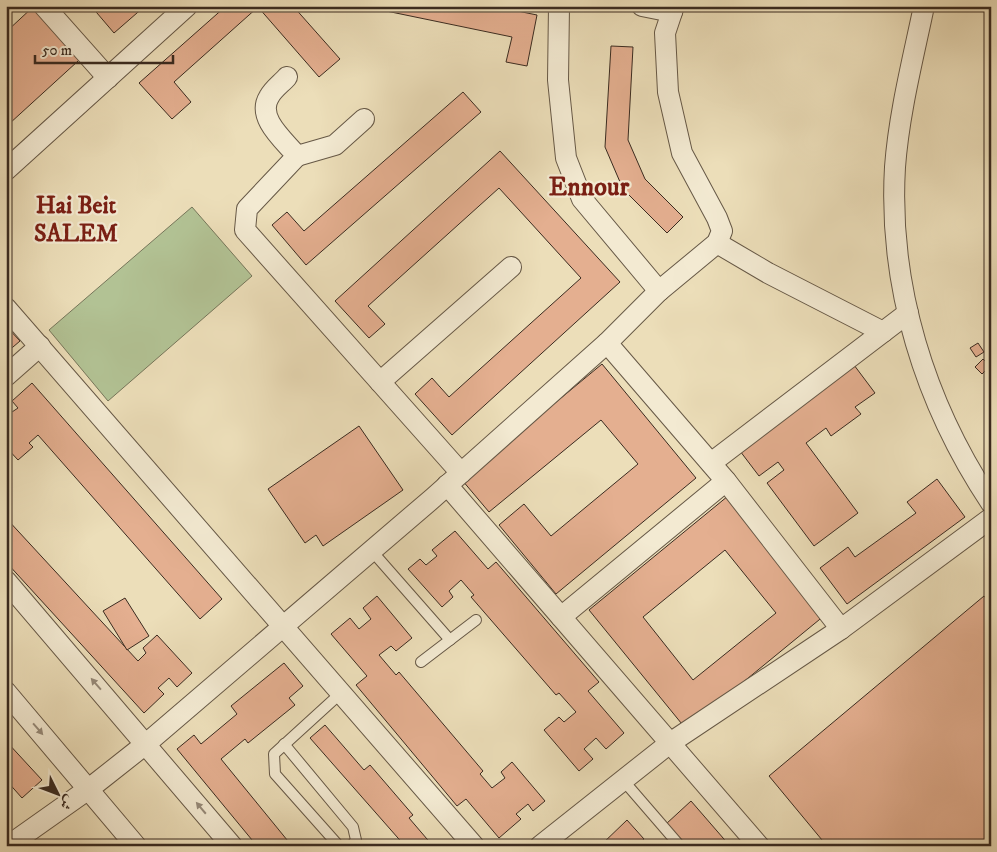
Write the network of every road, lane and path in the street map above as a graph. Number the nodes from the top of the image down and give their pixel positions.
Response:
1 (44, 6) edge
2 (187, 6) edge
3 (559, 6) edge
4 (642, 6) edge
5 (924, 6) edge
6 (673, 9) edge
7 (288, 76) dead end
8 (108, 78) junction
9 (364, 119) dead end
10 (297, 156) junction
11 (6, 170) edge
12 (717, 243) junction
13 (511, 267) dead end
14 (659, 291) junction
15 (6, 308) edge
16 (908, 313) junction
17 (883, 332) junction
18 (607, 342) junction
19 (40, 346) junction
20 (6, 376) edge
21 (380, 382) junction
22 (710, 463) junction
23 (454, 479) junction
24 (726, 482) junction
25 (991, 503) edge
26 (991, 518) edge
27 (371, 550) junction
28 (6, 582) edge
29 (561, 617) junction
30 (476, 620) dead end
31 (284, 624) junction
32 (841, 629) junction
33 (450, 640) junction
34 (421, 662) dead end
35 (6, 692) edge
36 (342, 692) junction
37 (147, 743) junction
38 (670, 743) junction
39 (284, 744) junction
40 (623, 780) junction
41 (90, 788) junction
42 (8, 846) edge
43 (136, 846) edge
44 (232, 846) edge
45 (339, 846) edge
46 (351, 846) edge
47 (474, 846) edge
48 (540, 846) edge
49 (680, 846) edge
50 (759, 846) edge

1 - 8 street
2 - 8 street
3 - 14 street
4 - 6 street
5 - 16 street
6 - 12 street
7 - 10 street
8 - 11 street
9 - 10 street
10 - 21 street
12 - 14 street
12 - 17 street
13 - 21 street
14 - 18 street
15 - 19 street
16 - 17 street
16 - 25 street
17 - 22 street
18 - 22 street
18 - 23 street
19 - 20 street
19 - 31 street
21 - 23 street
22 - 24 street
23 - 27 street
23 - 29 street
24 - 29 street
24 - 32 street
26 - 32 street
27 - 31 street
27 - 33 lane
37 -> 28 street
29 - 38 street
30 - 33 lane
31 - 36 street
31 - 37 street
32 - 38 street
33 - 34 lane
35 -> 41 street
36 - 39 lane
36 - 47 street
37 - 41 street
44 -> 37 street
38 - 40 street
38 - 50 street
39 - 45 lane
39 - 46 lane
40 - 48 street
40 - 49 lane
41 - 42 street
41 - 43 street

